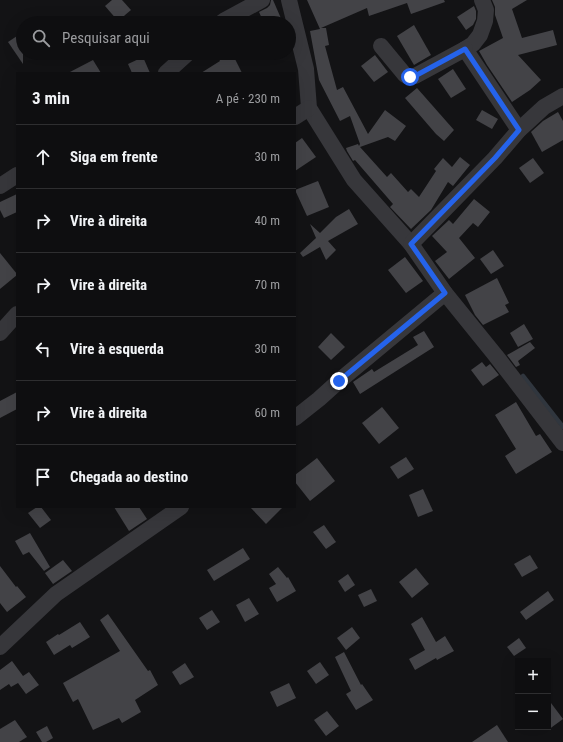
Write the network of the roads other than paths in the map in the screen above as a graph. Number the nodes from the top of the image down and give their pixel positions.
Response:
1 (262, 0) edge
2 (289, 0) edge
3 (482, 0) edge
4 (232, 16) edge
5 (293, 16) edge
6 (296, 28) edge
7 (381, 46) dead end
8 (465, 49) junction
9 (180, 60) edge
10 (167, 72) edge
11 (563, 96) edge
12 (309, 108) junction
13 (296, 117) edge
14 (519, 130) junction
15 (16, 176) edge
16 (0, 186) edge
17 (411, 244) junction
18 (445, 293) junction
19 (16, 315) edge
20 (0, 333) edge
21 (296, 417) edge
22 (563, 442) edge
23 (181, 508) edge
24 (0, 647) edge

1 - 4 street
2 - 5 street
3 - 8 street
6 - 12 street
7 - 8 street
8 - 14 street
9 - 10 street
11 - 14 street
12 - 13 street
12 - 17 street
14 - 17 street
15 - 16 street
17 - 18 street
18 - 21 street
18 - 22 street
19 - 20 street
23 - 24 street

